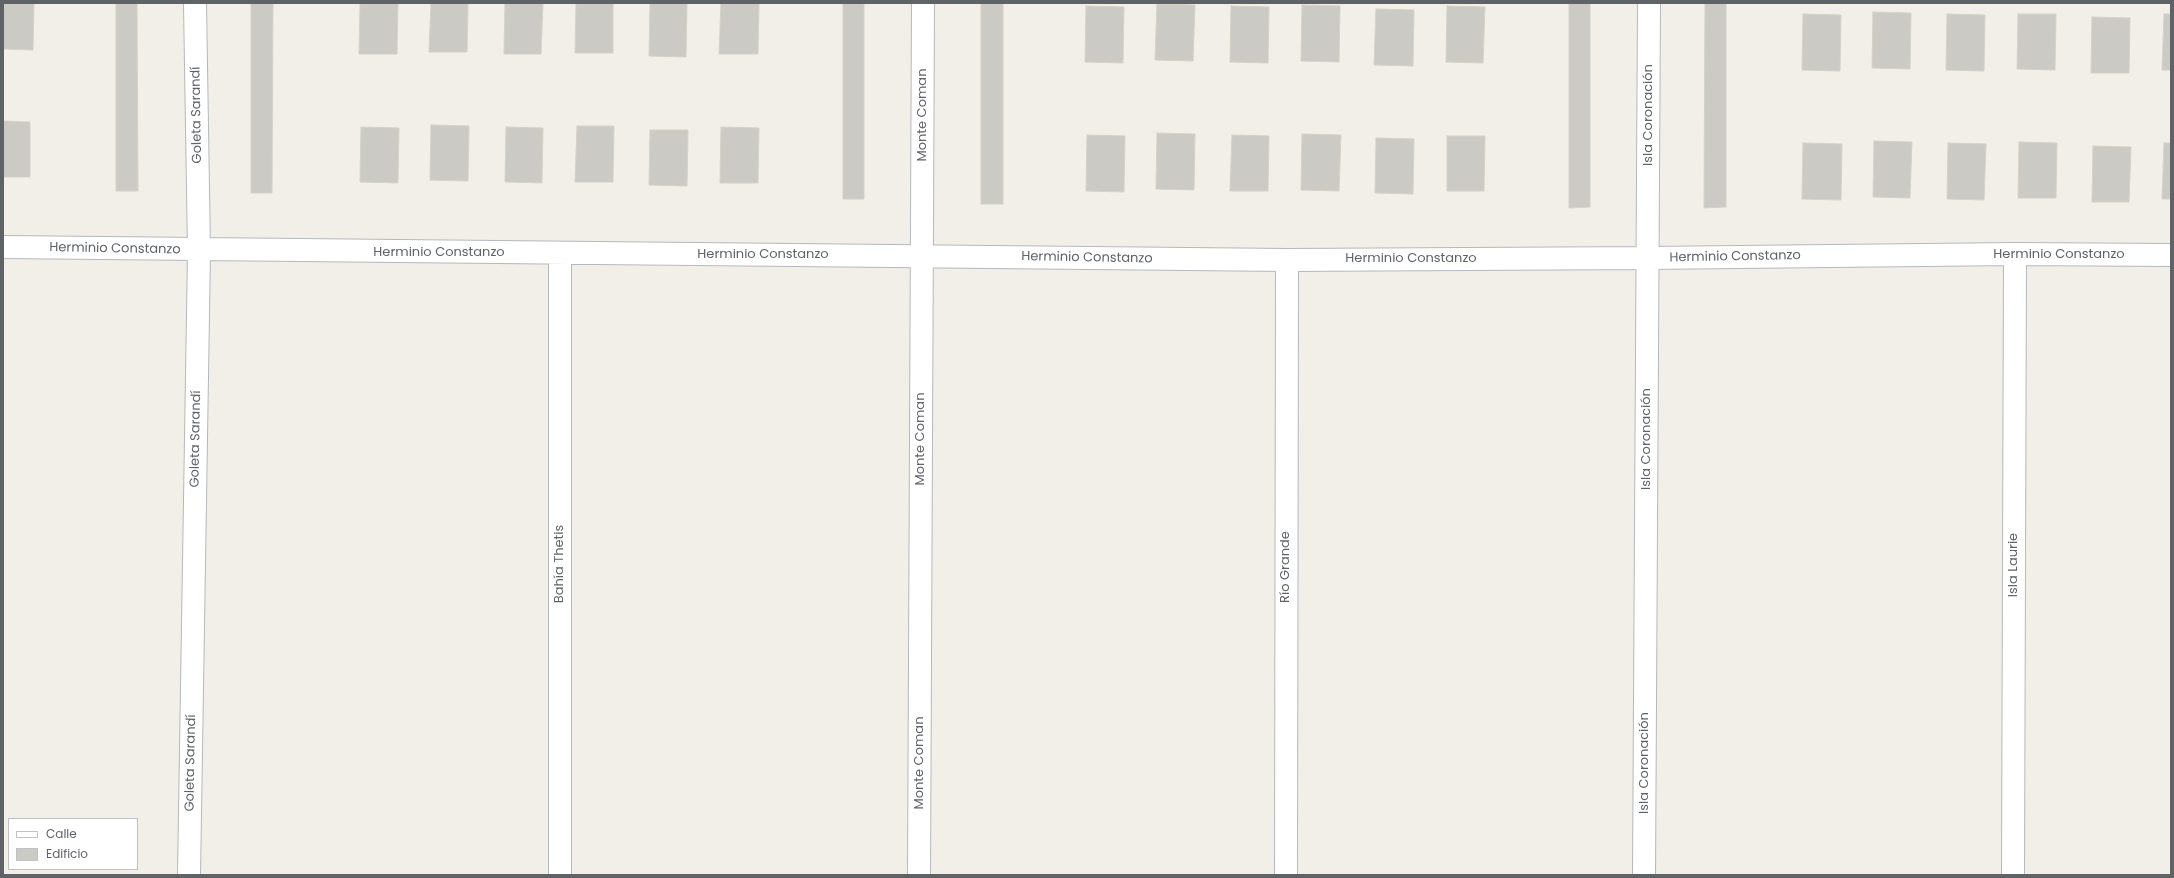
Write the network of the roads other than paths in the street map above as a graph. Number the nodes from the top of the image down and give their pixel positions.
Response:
1 (195, 3) edge
2 (923, 3) edge
3 (1649, 3) edge
4 (3, 247) edge
5 (199, 251) junction
6 (560, 254) junction
7 (2015, 254) junction
8 (2171, 255) edge
9 (922, 256) junction
10 (1648, 258) junction
11 (1287, 260) junction
12 (189, 875) edge
13 (560, 875) edge
14 (919, 875) edge
15 (1286, 875) edge
16 (1644, 875) edge
17 (2013, 875) edge

1 - 5 street, Goleta Sarandí
2 - 9 street, Monte Coman
3 - 10 street, Isla Coronación
4 - 5 street, Herminio Constanzo
5 - 6 street, Herminio Constanzo
5 - 12 street, Goleta Sarandí
6 - 9 street, Herminio Constanzo
6 - 13 street, Bahía Thetis
7 - 8 street, Herminio Constanzo
7 - 10 street, Herminio Constanzo
7 - 17 street, Isla Laurie
9 - 11 street, Herminio Constanzo
9 - 14 street, Monte Coman
10 - 11 street, Herminio Constanzo
10 - 16 street, Isla Coronación
11 - 15 street, Río Grande

